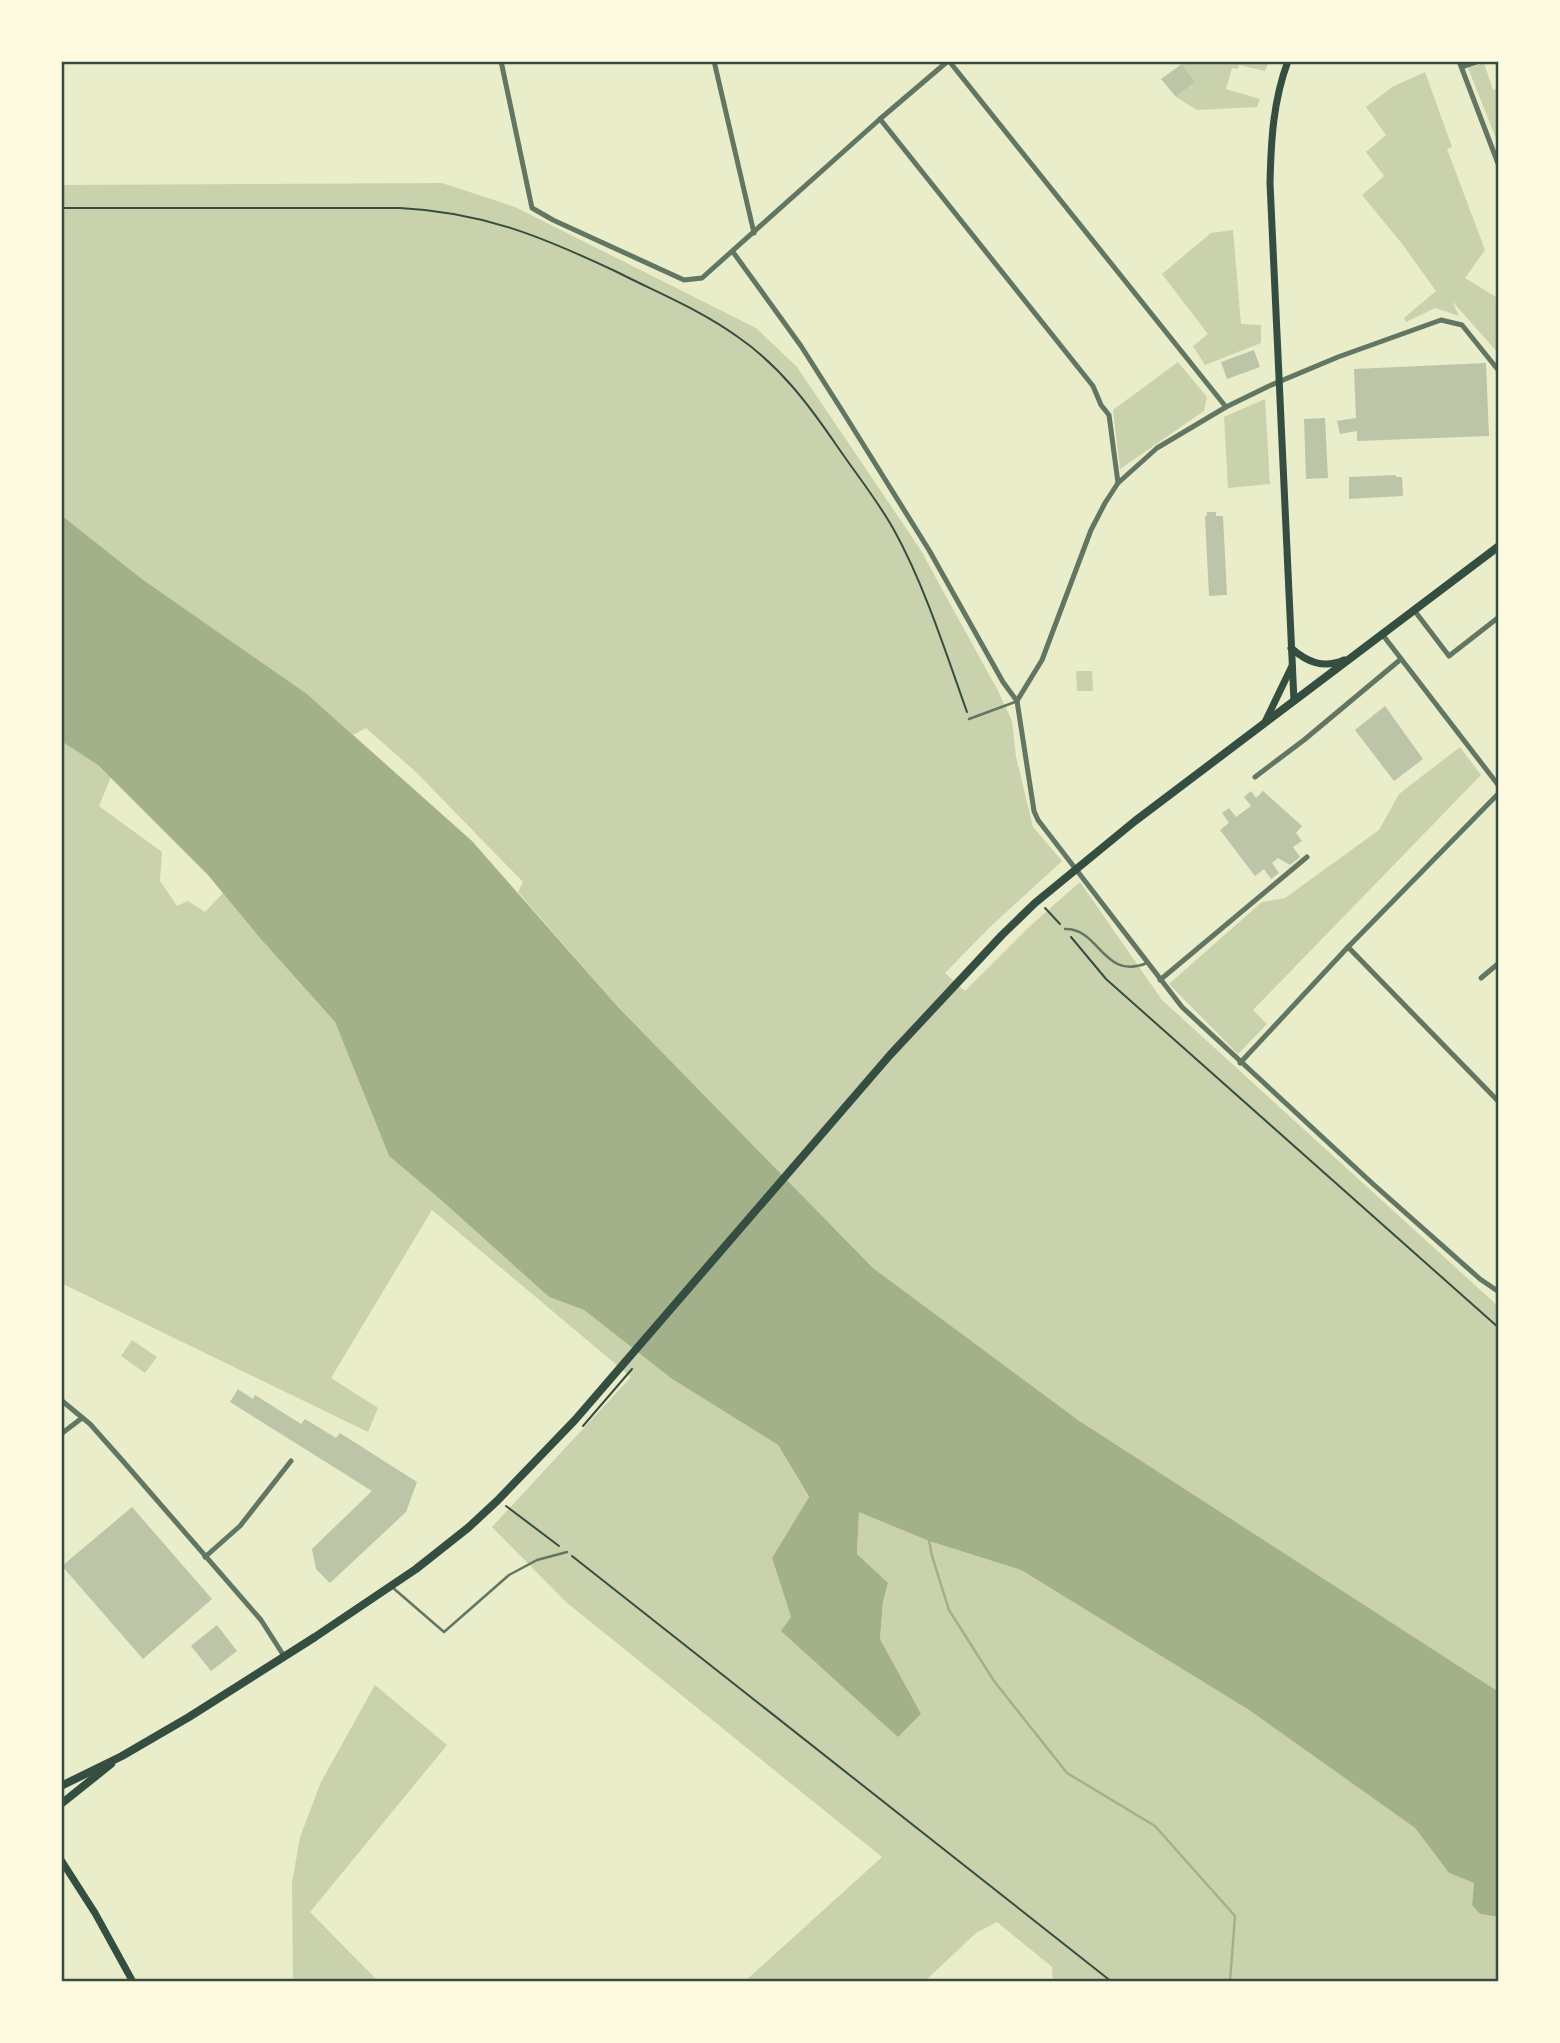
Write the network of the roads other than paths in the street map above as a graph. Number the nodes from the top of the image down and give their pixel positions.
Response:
1 (501, 61) edge
2 (714, 61) edge
3 (949, 61) edge
4 (1288, 61) edge
5 (1480, 61) edge
6 (1461, 64) edge
7 (880, 119) junction
8 (1499, 166) edge
9 (754, 233) junction
10 (733, 252) junction
11 (1499, 371) edge
12 (1280, 381) junction
13 (1226, 407) junction
14 (1118, 483) junction
15 (1499, 546) edge
16 (1414, 610) junction
17 (1499, 617) edge
18 (1382, 634) junction
19 (1291, 648) junction
20 (1353, 656) junction
21 (1401, 659) junction
22 (1292, 665) junction
23 (1017, 701) junction
24 (1294, 701) junction
25 (969, 719) road end
26 (1265, 722) junction
27 (1255, 778) dead end
28 (1499, 786) edge
29 (1499, 793) edge
30 (1307, 857) dead end
31 (1065, 929) road end
32 (1348, 947) junction
33 (1147, 963) junction
34 (1499, 963) edge
35 (1480, 978) dead end
36 (1160, 980) junction
37 (1240, 1063) junction
38 (1499, 1102) edge
39 (1499, 1292) edge
40 (61, 1400) edge
41 (82, 1418) junction
42 (61, 1434) edge
43 (291, 1461) dead end
44 (567, 1552) road end
45 (205, 1557) junction
46 (391, 1586) junction
47 (284, 1656) junction
48 (122, 1756) junction
49 (61, 1786) edge
50 (61, 1804) edge
51 (61, 1860) edge
52 (133, 1982) edge

1 - 10 street
2 - 9 street
3 - 7 street
3 - 13 street
4 - 12 main road
5 - 6 street
6 - 8 street
7 - 9 street
7 - 14 street
9 - 10 street
10 - 23 street
11 - 12 street
12 - 13 street
12 - 19 main road
13 - 14 street
14 - 23 street
15 - 16 main road
16 - 17 street
16 - 18 main road
18 - 20 main road
18 - 21 street
19 - 20 main road
19 - 22 main road
20 - 24 main road
21 - 27 street
21 - 28 street
22 - 24 main road
22 - 26 main road
23 - 25 lane
23 - 33 street
24 - 26 main road
26 - 46 main road
29 - 32 street
30 - 36 street
31 - 33 lane
32 - 37 street
32 - 38 street
33 - 36 street
34 - 35 street
36 - 37 street
37 - 39 street
40 - 41 street
41 - 42 street
41 - 45 street
43 - 45 street
44 - 46 lane
45 - 47 street
46 - 47 main road
47 - 48 main road
48 - 49 main road
48 - 50 main road
51 - 52 main road

